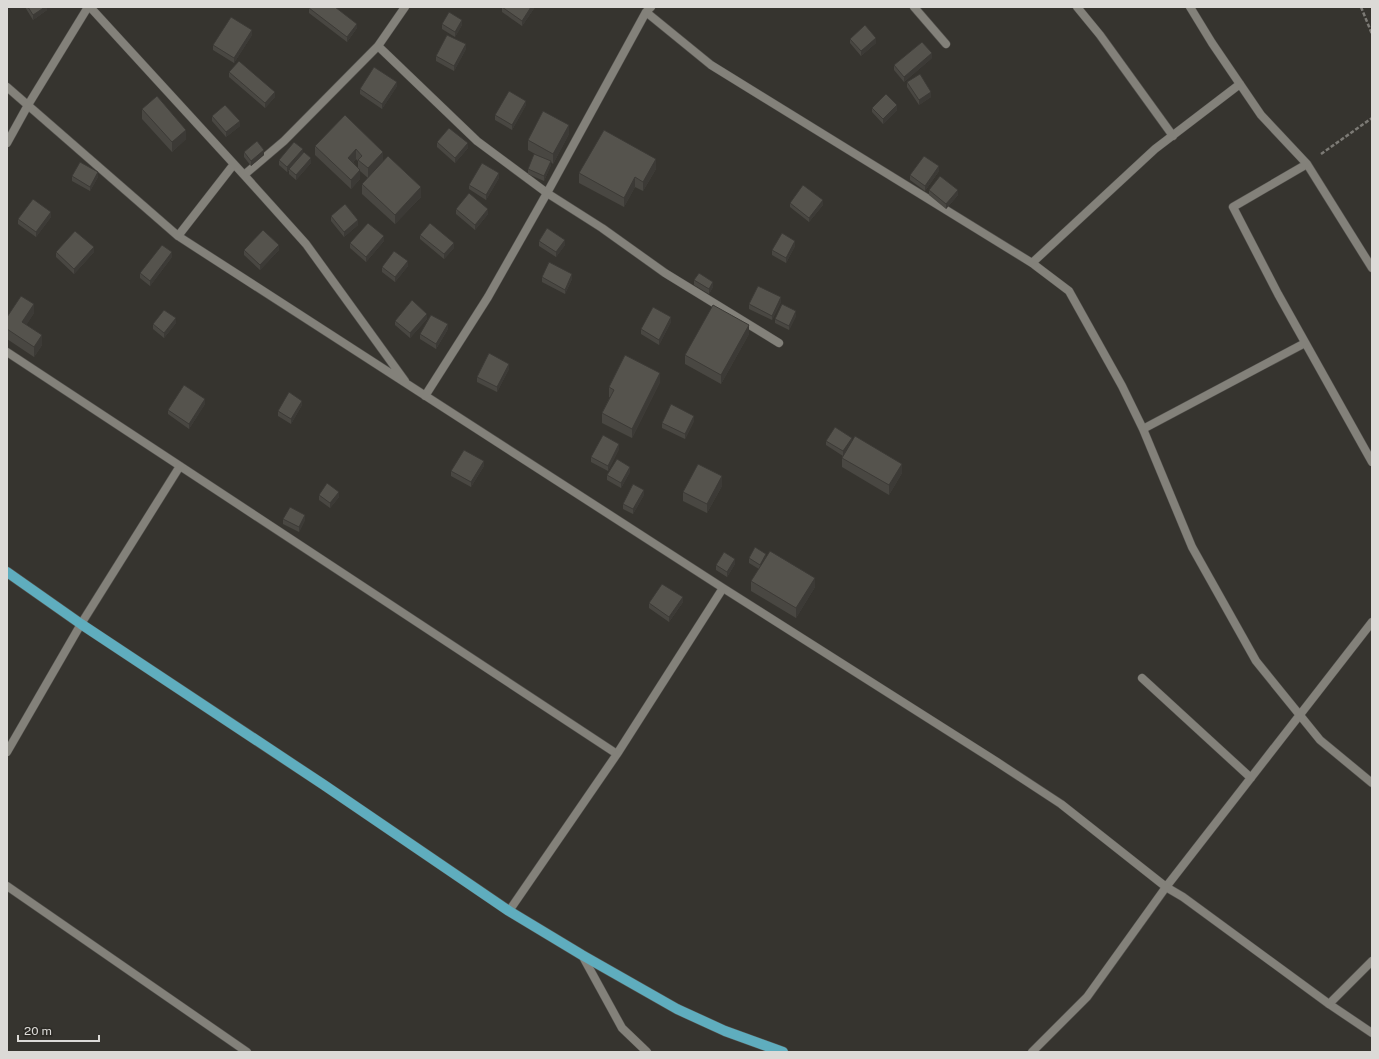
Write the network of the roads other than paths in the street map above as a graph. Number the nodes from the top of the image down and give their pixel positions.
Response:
1 (89, 7) edge
2 (405, 7) edge
3 (914, 7) edge
4 (1077, 7) edge
5 (1190, 7) edge
6 (649, 10) edge
7 (946, 44) dead end
8 (378, 46) junction
9 (1240, 84) junction
10 (7, 87) edge
11 (28, 105) junction
12 (1173, 136) junction
13 (7, 143) edge
14 (234, 164) junction
15 (1308, 164) junction
16 (244, 175) junction
17 (547, 193) junction
18 (178, 236) junction
19 (1032, 263) junction
20 (1372, 268) edge
21 (1305, 342) junction
22 (779, 343) dead end
23 (7, 352) edge
24 (409, 386) junction
25 (425, 396) junction
26 (1143, 429) junction
27 (1372, 462) edge
28 (180, 466) junction
29 (7, 572) edge
30 (723, 588) junction
31 (1372, 622) edge
32 (81, 624) junction
33 (1142, 678) dead end
34 (1300, 716) junction
35 (7, 752) edge
36 (617, 754) junction
37 (1251, 778) junction
38 (1372, 783) edge
39 (7, 886) edge
40 (1166, 888) junction
41 (509, 911) junction
42 (582, 955) junction
43 (1372, 961) edge
44 (1329, 1004) junction
45 (1372, 1033) edge
46 (247, 1052) edge
47 (647, 1052) edge
48 (783, 1052) edge
49 (1032, 1052) edge

1 - 11 street
1 - 14 street
2 - 8 street
3 - 7 street
4 - 12 street
5 - 9 street
6 - 17 street
6 - 19 street
8 - 16 street
8 - 17 street
9 - 12 street
9 - 15 street
10 - 11 street
11 - 13 street
11 - 18 street
12 - 19 street
14 - 16 street
14 - 18 street
15 - 20 street
15 - 21 street
16 - 24 street
17 - 22 street
17 - 25 street
18 - 24 street
19 - 26 street
21 - 26 street
21 - 27 street
23 - 28 street
24 - 25 street
25 - 30 street
26 - 34 street
28 - 32 street
28 - 36 street
29 - 32 main road
30 - 36 street
30 - 40 street
31 - 34 street
32 - 35 street
32 - 41 main road
33 - 37 street
34 - 37 street
34 - 38 street
36 - 41 street
37 - 40 street
39 - 46 street
40 - 44 street
40 - 49 street
41 - 42 main road
42 - 47 street
42 - 48 main road
43 - 44 street
44 - 45 street

